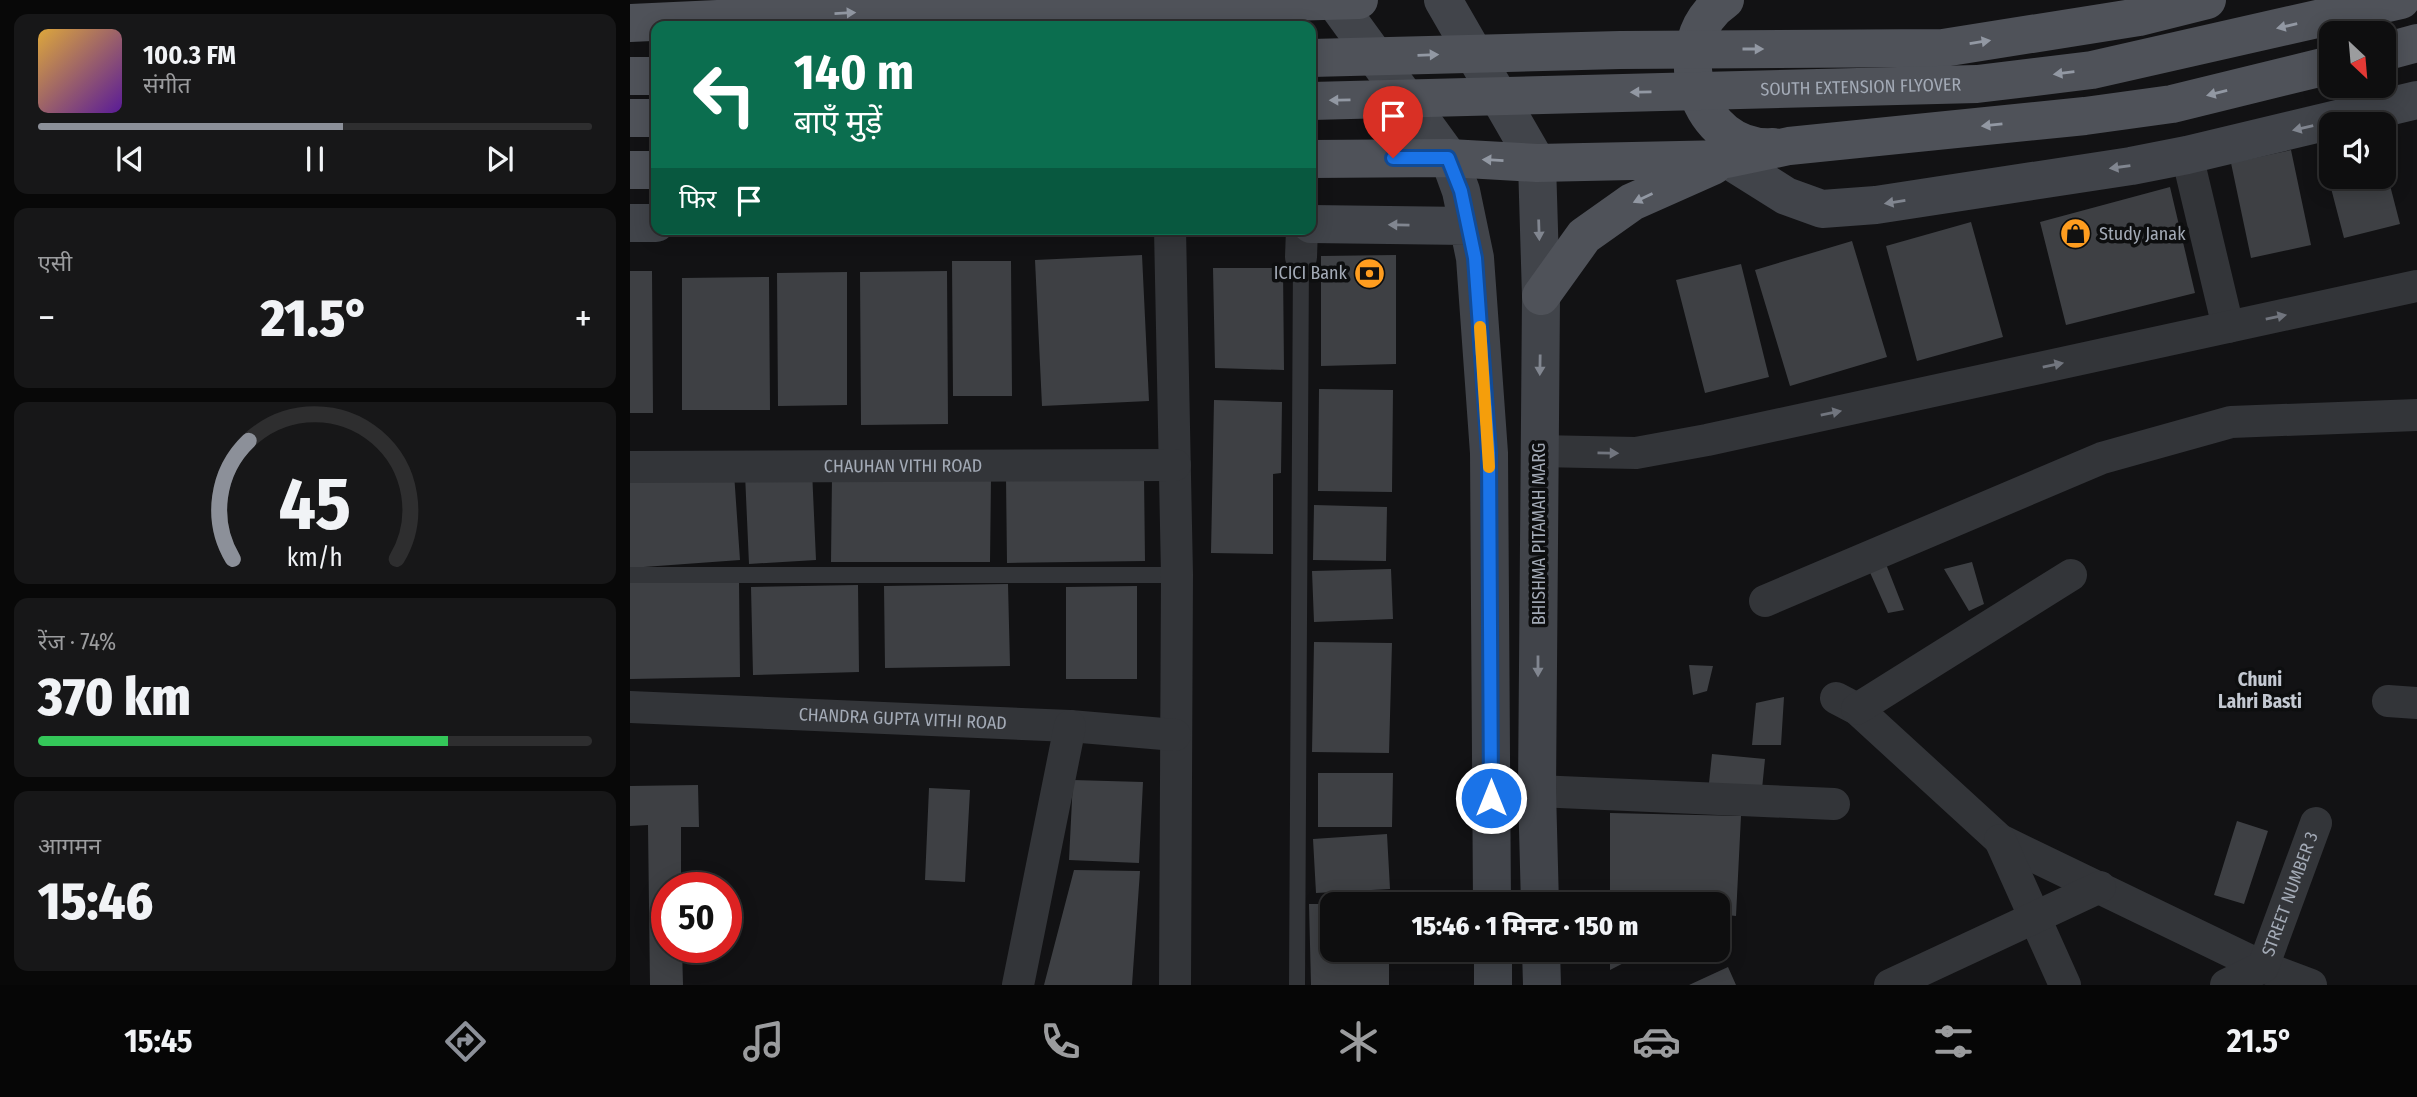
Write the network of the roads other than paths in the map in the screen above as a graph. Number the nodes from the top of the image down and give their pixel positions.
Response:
1 (1342, 0) edge
2 (1443, 0) edge
3 (1725, 0) edge
4 (2207, 0) edge
5 (2401, 0) edge
6 (1088, 1) edge
7 (1136, 6) junction
8 (672, 21) edge
9 (1179, 21) edge
10 (651, 22) edge
11 (630, 23) edge
12 (2417, 43) edge
13 (2396, 49) edge
14 (1316, 58) edge
15 (2319, 68) edge
16 (630, 76) edge
17 (651, 76) edge
18 (2417, 100) edge
19 (1316, 101) edge
20 (630, 118) edge
21 (651, 118) edge
22 (1789, 146) junction
23 (2187, 155) junction
24 (1448, 158) junction
25 (1316, 159) edge
26 (1727, 159) junction
27 (1537, 163) junction
28 (630, 170) edge
29 (651, 170) edge
30 (630, 223) edge
31 (651, 223) edge
32 (1467, 226) junction
33 (1170, 235) edge
34 (1305, 237) edge
35 (2417, 286) edge
36 (1541, 308) junction
37 (1479, 318) junction
38 (2228, 327) junction
39 (2417, 415) edge
40 (1539, 451) junction
41 (1175, 465) junction
42 (630, 467) edge
43 (630, 575) edge
44 (1177, 575) junction
45 (2071, 575) dead end
46 (1765, 601) dead end
47 (630, 706) edge
48 (1070, 726) junction
49 (1175, 735) junction
50 (1538, 791) junction
51 (1834, 804) dead end
52 (2316, 823) dead end
53 (2000, 840) junction
54 (2100, 887) junction
55 (1492, 892) edge
56 (1540, 892) edge
57 (2034, 917) junction
58 (1493, 962) edge
59 (1541, 962) edge
60 (2263, 967) junction
61 (2054, 981) edge
62 (1018, 985) edge
63 (1175, 985) edge
64 (1297, 985) edge
65 (1493, 985) edge
66 (1542, 985) edge
67 (1890, 985) edge
68 (2226, 985) edge
69 (2311, 985) edge

1 - 7 main road
1 - 24 main road
2 - 27 main road
3 - 22 main road
14 -> 4 main road, bridge
5 -> 19 main road, SOUTH EXTENSION FLYOVER, bridge
6 - 7 main road
8 -> 6 main road
7 - 9 main road
11 -> 10 main road
12 - 13 main road
15 -> 22 main road
16 - 17 main road
18 -> 23 main road
20 - 21 main road
22 - 26 main road
23 -> 26 main road
23 - 38 street
24 - 25 main road
27 -> 24 main road
24 - 32 main road
26 - 27 main road
26 -> 36 main road
27 -> 36 main road, BHISHMA PITAMAH MARG
28 - 29 main road
30 - 31 main road
32 -> 34 main road
32 - 37 main road
33 - 41 street
34 - 64 lane
38 -> 35 street
36 - 37 main road
36 -> 40 main road, BHISHMA PITAMAH MARG
37 - 55 main road
40 -> 38 street
39 - 46 street
40 -> 50 main road, BHISHMA PITAMAH MARG
41 - 42 street, CHAUHAN VITHI ROAD
41 - 44 street
43 - 44 lane
44 - 49 street
45 - 53 street
47 - 48 street, CHANDRA GUPTA VITHI ROAD
48 - 49 street, CHANDRA GUPTA VITHI ROAD
48 - 62 street
49 - 63 street
50 - 51 street
50 - 56 main road, BHISHMA PITAMAH MARG
52 - 60 street, STREET NUMBER 3
53 - 54 street
53 - 57 street
54 - 57 street
54 - 60 street
57 - 61 street
57 - 67 street
58 - 65 main road
59 - 66 main road
60 - 68 street, STREET NUMBER 3
60 - 69 street

